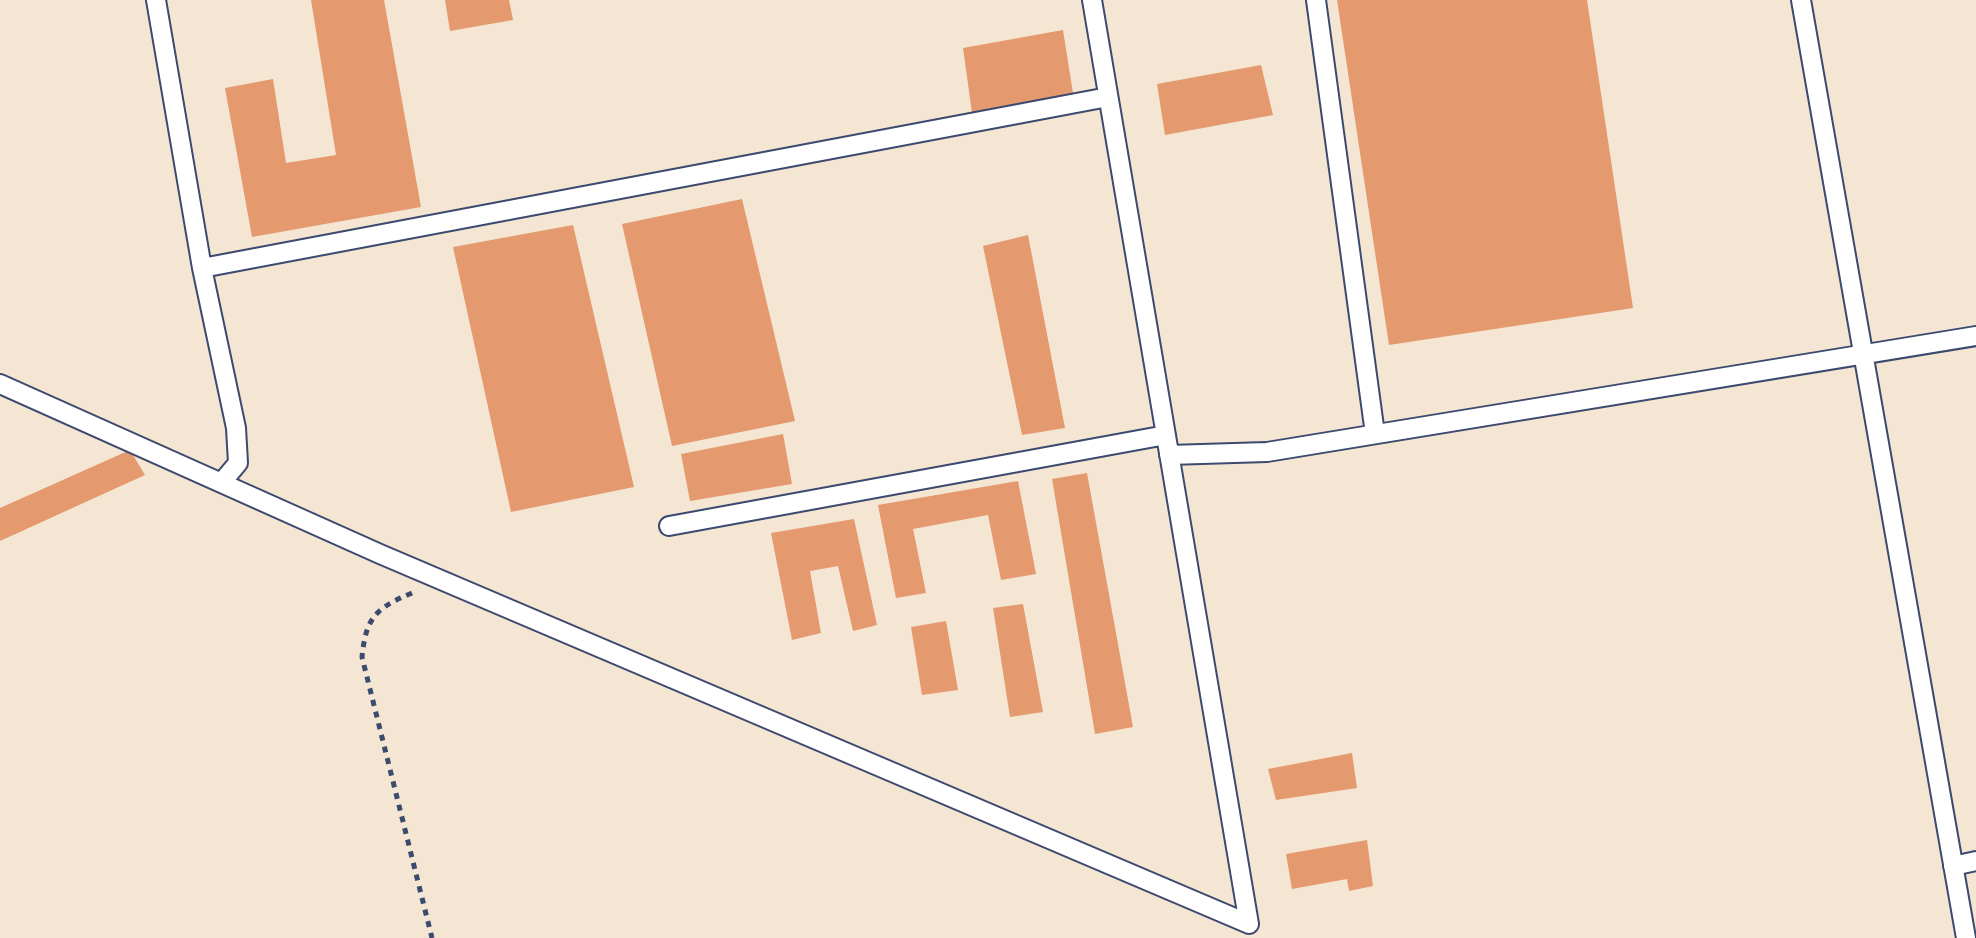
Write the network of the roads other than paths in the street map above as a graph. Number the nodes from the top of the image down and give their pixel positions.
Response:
1 (156, 0) edge
2 (1092, 0) edge
3 (1316, 0) edge
4 (1801, 0) edge
5 (1108, 97) junction
6 (202, 268) junction
7 (1976, 336) edge
8 (1863, 355) junction
9 (0, 384) edge
10 (1375, 434) junction
11 (1166, 435) junction
12 (1169, 455) junction
13 (222, 482) junction
14 (669, 526) dead end
15 (1976, 861) edge
16 (1953, 866) junction
17 (1966, 938) edge

1 - 6 lane
2 - 5 lane
3 - 10 lane
4 - 8 lane
5 - 6 lane
5 - 11 lane
6 - 13 lane
7 - 8 lane
8 - 10 lane
8 - 16 lane
9 - 13 lane
10 - 12 lane
11 - 12 lane
11 - 14 lane
12 - 13 lane
15 - 16 lane
16 - 17 lane

